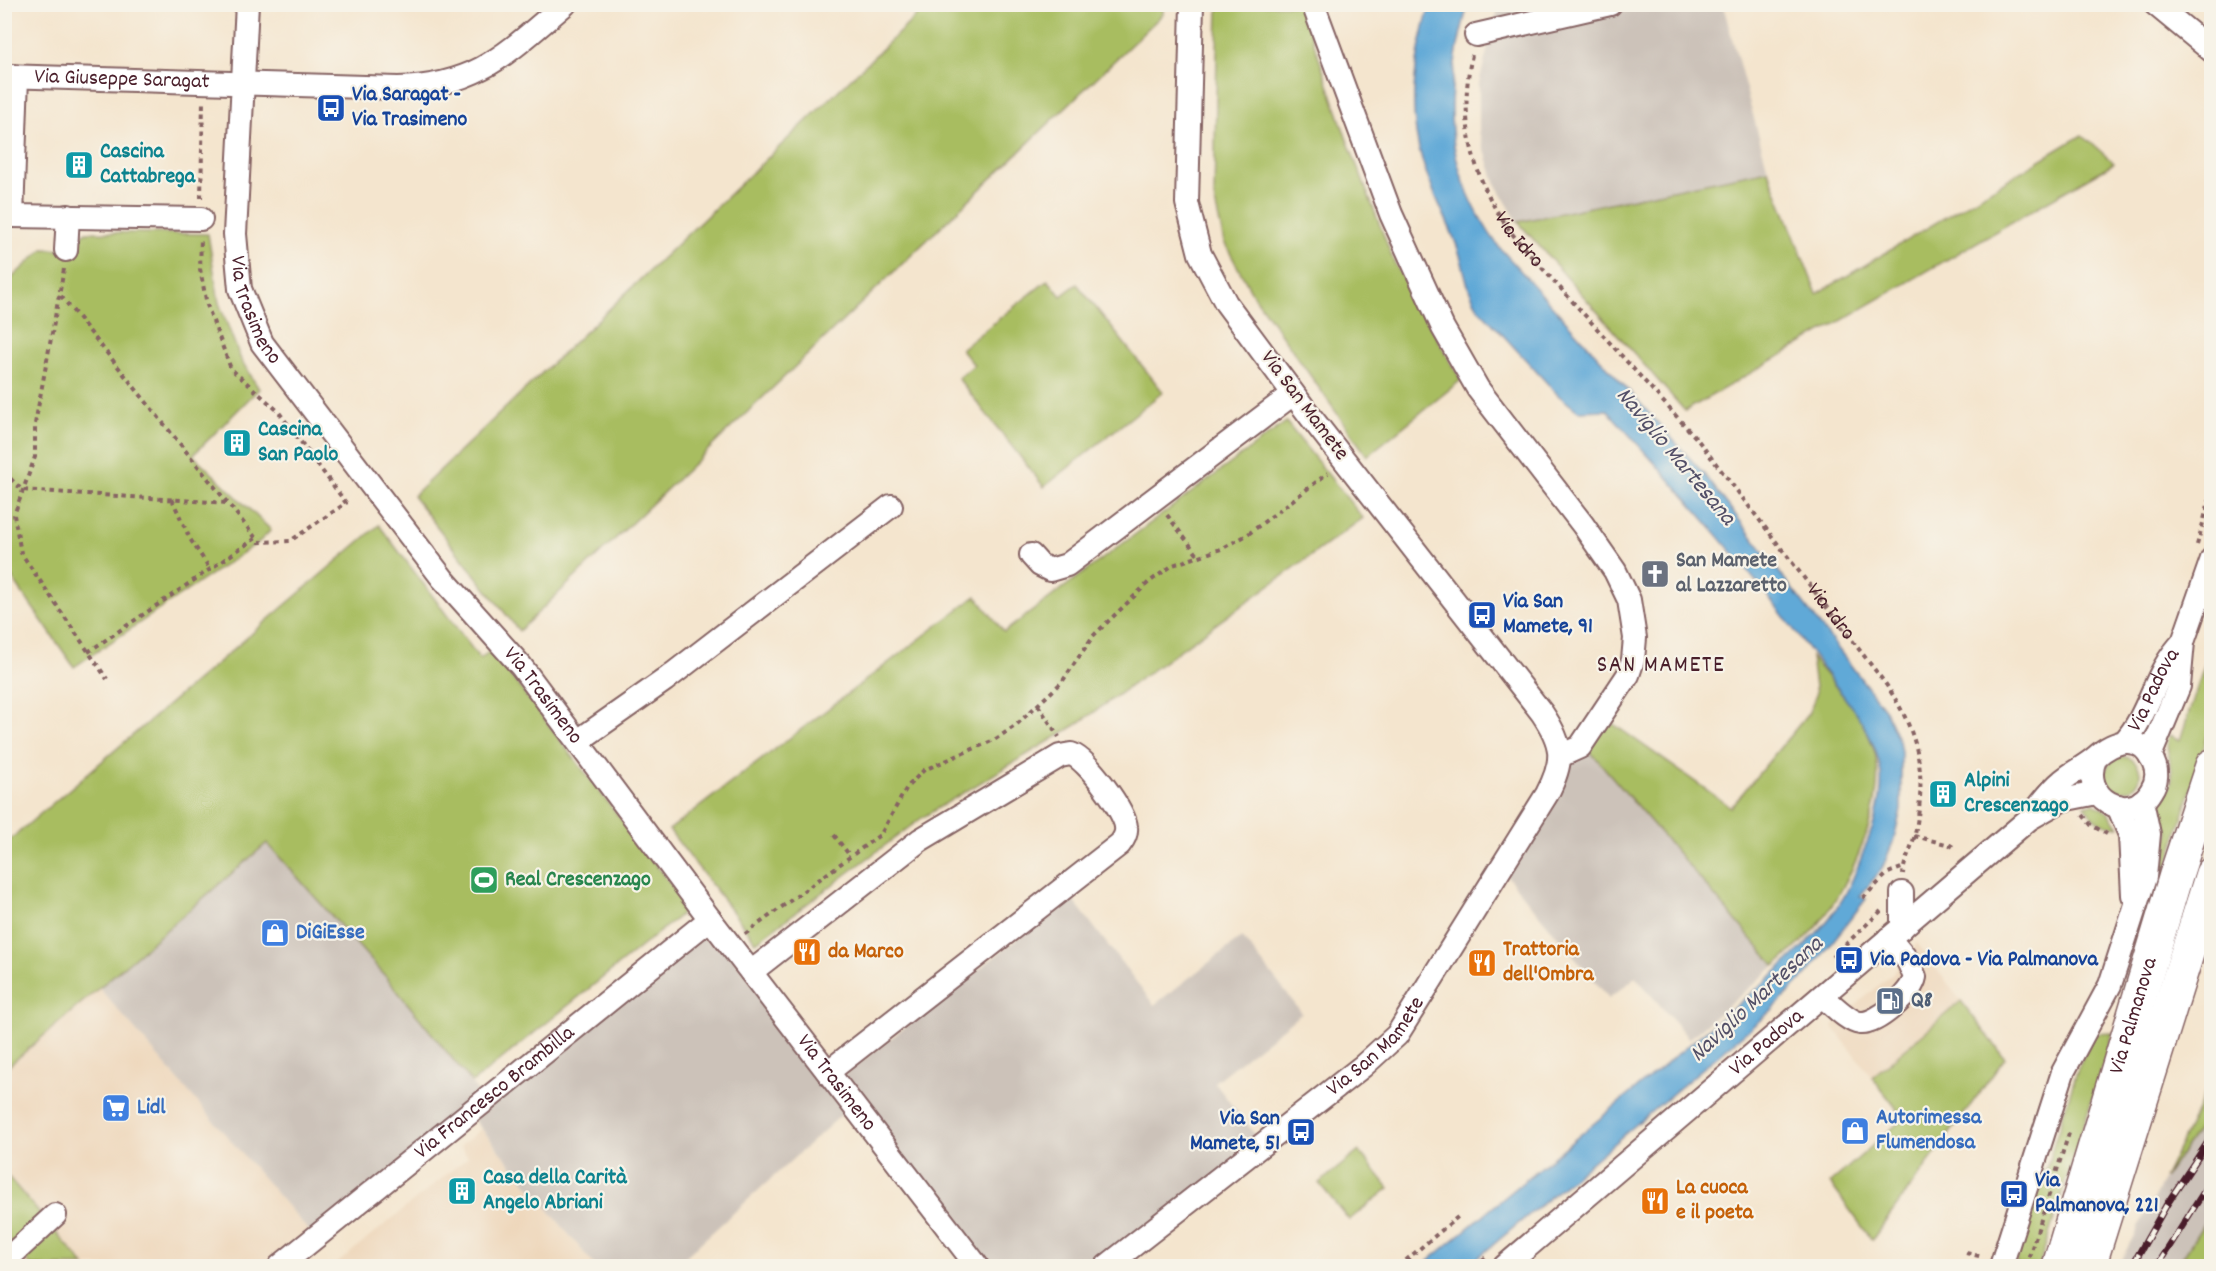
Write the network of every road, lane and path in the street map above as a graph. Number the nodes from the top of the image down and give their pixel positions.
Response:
1 (247, 4) edge
2 (565, 4) edge
3 (1192, 4) edge
4 (1313, 4) edge
5 (1610, 4) edge
6 (2155, 4) edge
7 (1476, 35) joint
8 (2211, 51) edge
9 (9, 76) edge
10 (242, 83) junction
11 (68, 216) junction
12 (201, 219) dead end
13 (66, 250) joint
14 (61, 296) junction
15 (1293, 394) junction
16 (1331, 471) dead end
17 (4, 472) edge
18 (22, 490) junction
19 (2211, 494) edge
20 (172, 499) junction
21 (228, 503) junction
22 (891, 506) dead end
23 (1166, 513) dead end
24 (2204, 553) edge
25 (1031, 555) dead end
26 (1200, 558) junction
27 (210, 569) junction
28 (2183, 642) junction
29 (88, 652) junction
30 (107, 679) dead end
31 (1038, 705) junction
32 (578, 741) junction
33 (2124, 742) junction
34 (1066, 754) junction
35 (1560, 756) junction
36 (2150, 756) junction
37 (2096, 757) junction
38 (2211, 766) edge
39 (2097, 793) junction
40 (2074, 797) junction
41 (2142, 801) junction
42 (2118, 806) junction
43 (2029, 819) junction
44 (834, 835) dead end
45 (1914, 836) junction
46 (2116, 836) dead end
47 (1955, 848) dead end
48 (850, 856) junction
49 (1904, 867) junction
50 (2211, 874) edge
51 (1902, 893) junction
52 (1863, 898) dead end
53 (2134, 908) junction
54 (710, 920) junction
55 (2211, 925) edge
56 (1855, 932) dead end
57 (1896, 933) junction
58 (744, 935) dead end
59 (751, 972) junction
60 (2176, 994) junction
61 (1822, 996) junction
62 (828, 1072) junction
63 (55, 1215) dead end
64 (1460, 1215) dead end
65 (1966, 1253) dead end
66 (4, 1262) edge
67 (1993, 1262) edge
68 (280, 1266) edge
69 (977, 1266) edge
70 (1107, 1266) edge
71 (1399, 1266) edge
72 (1505, 1266) edge
73 (2059, 1266) edge
74 (2089, 1266) edge

1 - 10 street, Via Trasimeno
2 - 10 street
3 - 15 street, Via San Mamete
4 - 35 street
5 - 7 street
6 - 8 street
7 - 45 path, Via Idro
9 - 10 street, Via Giuseppe Saragat
9 - 11 street
10 - 32 street, Via Trasimeno
11 - 12 street
11 - 13 street
13 - 14 path
14 - 18 path
14 - 21 path
15 - 25 street
15 - 35 street, Via San Mamete
16 - 26 path
17 - 18 path
18 - 20 path
18 - 29 path
19 - 24 path
20 - 21 path
20 - 27 path
21 - 27 path
22 - 32 street
23 - 26 path
24 - 28 street, Via Padova
26 - 31 path
27 - 29 path
28 - 33 street, Via Padova
28 - 36 street, Via Padova
29 - 30 path
31 - 34 path
31 - 48 path
32 - 54 street, Via Trasimeno
33 - 36 street
33 - 37 street, Via Padova
34 - 59 street
34 - 62 street
35 - 70 street, Via San Mamete
36 - 41 street
37 - 39 street
37 - 43 street, Via Padova
38 - 73 highway, Via Palmanova
39 - 40 street, Via Padova
39 - 42 street
40 - 43 street, Via Padova
40 - 46 path
41 - 42 street
41 - 53 street, Via Palmanova
42 - 53 street, Via Palmanova
43 - 57 street, Via Padova
44 - 48 path
45 - 47 path
45 - 49 path, Via Idro
48 - 58 path
49 - 51 path, Via Idro
49 - 52 path
50 - 60 highway, Via Palmanova
51 - 56 path
51 - 57 street
53 - 67 street, Via Palmanova
54 - 59 street, Via Trasimeno
54 - 68 street, Via Francesco Brambilla
55 - 60 highway
57 - 61 street, Via Padova
57 - 61 street
59 - 62 street, Via Trasimeno
60 - 74 highway, Via Palmanova
61 - 72 street, Via Padova
62 - 69 street, Via Trasimeno
63 - 66 street
64 - 71 path
65 - 67 path

